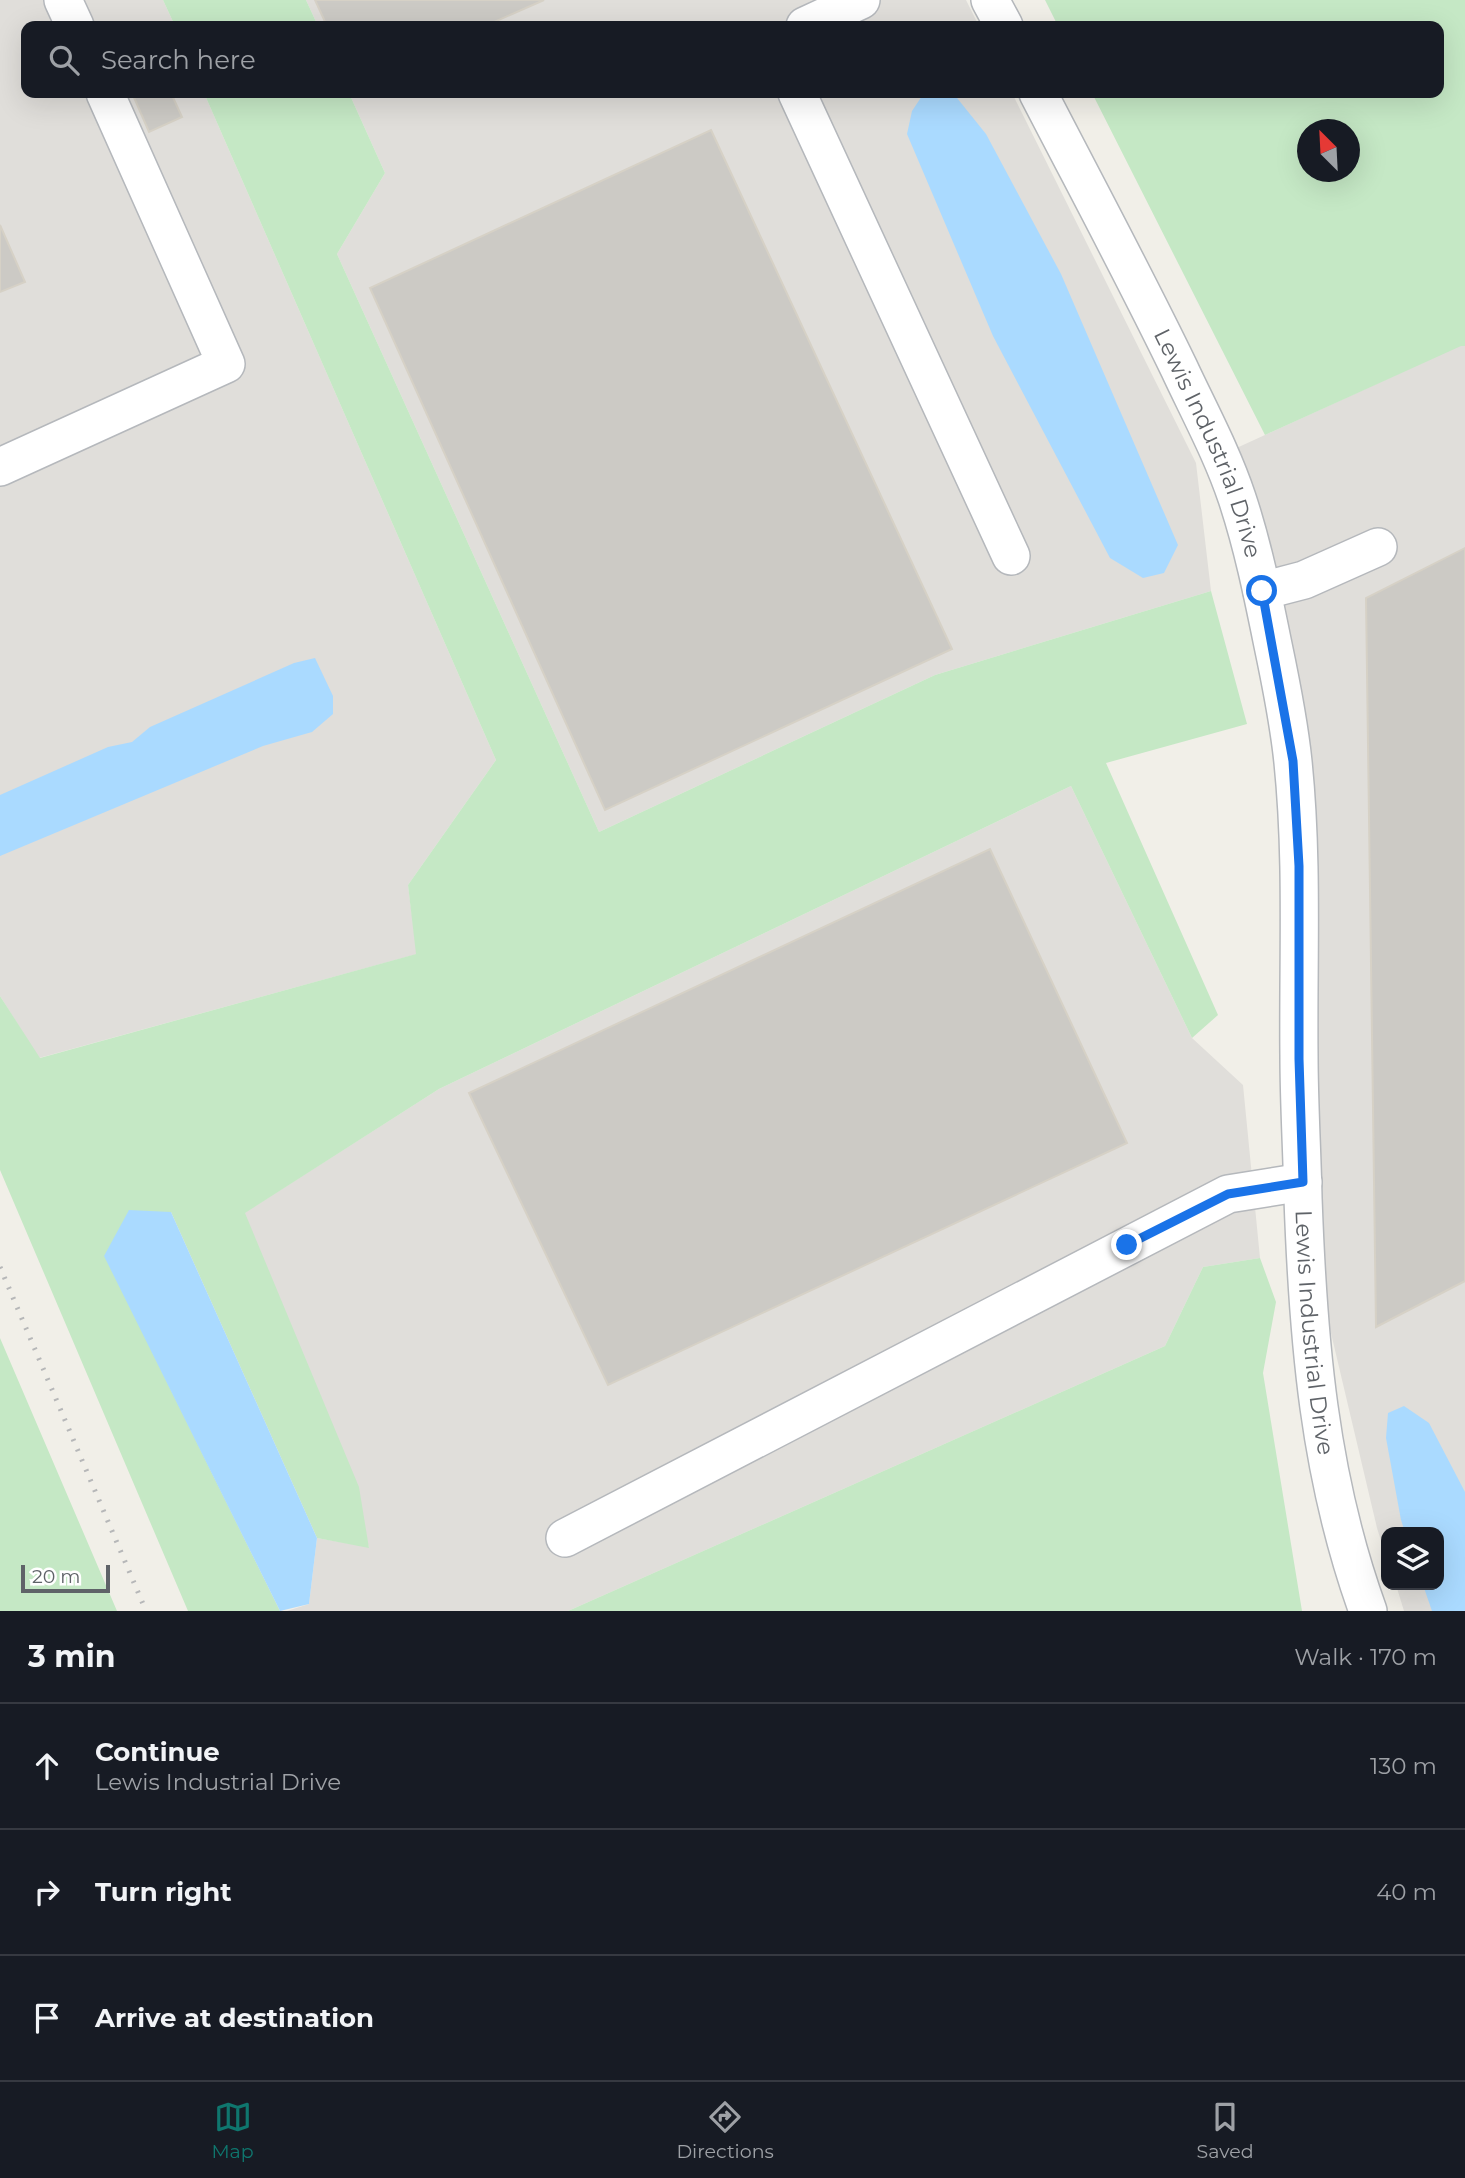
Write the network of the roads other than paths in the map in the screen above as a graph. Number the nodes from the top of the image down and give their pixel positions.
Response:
1 (63, 0) edge
2 (861, 0) edge
3 (990, 0) edge
4 (73, 21) edge
5 (816, 21) edge
6 (1001, 21) edge
7 (107, 98) edge
8 (799, 98) edge
9 (1041, 98) edge
10 (0, 467) edge
11 (1378, 547) dead end
12 (1011, 556) dead end
13 (1262, 591) junction
14 (1303, 1182) junction
15 (565, 1538) dead end
16 (1368, 1611) edge

1 - 4 street
2 - 5 street
3 - 6 street
7 - 10 street
8 - 12 street
9 - 13 street, Lewis Industrial Drive
11 - 13 street
13 - 14 street, Lewis Industrial Drive
14 - 15 street
14 - 16 street, Lewis Industrial Drive

